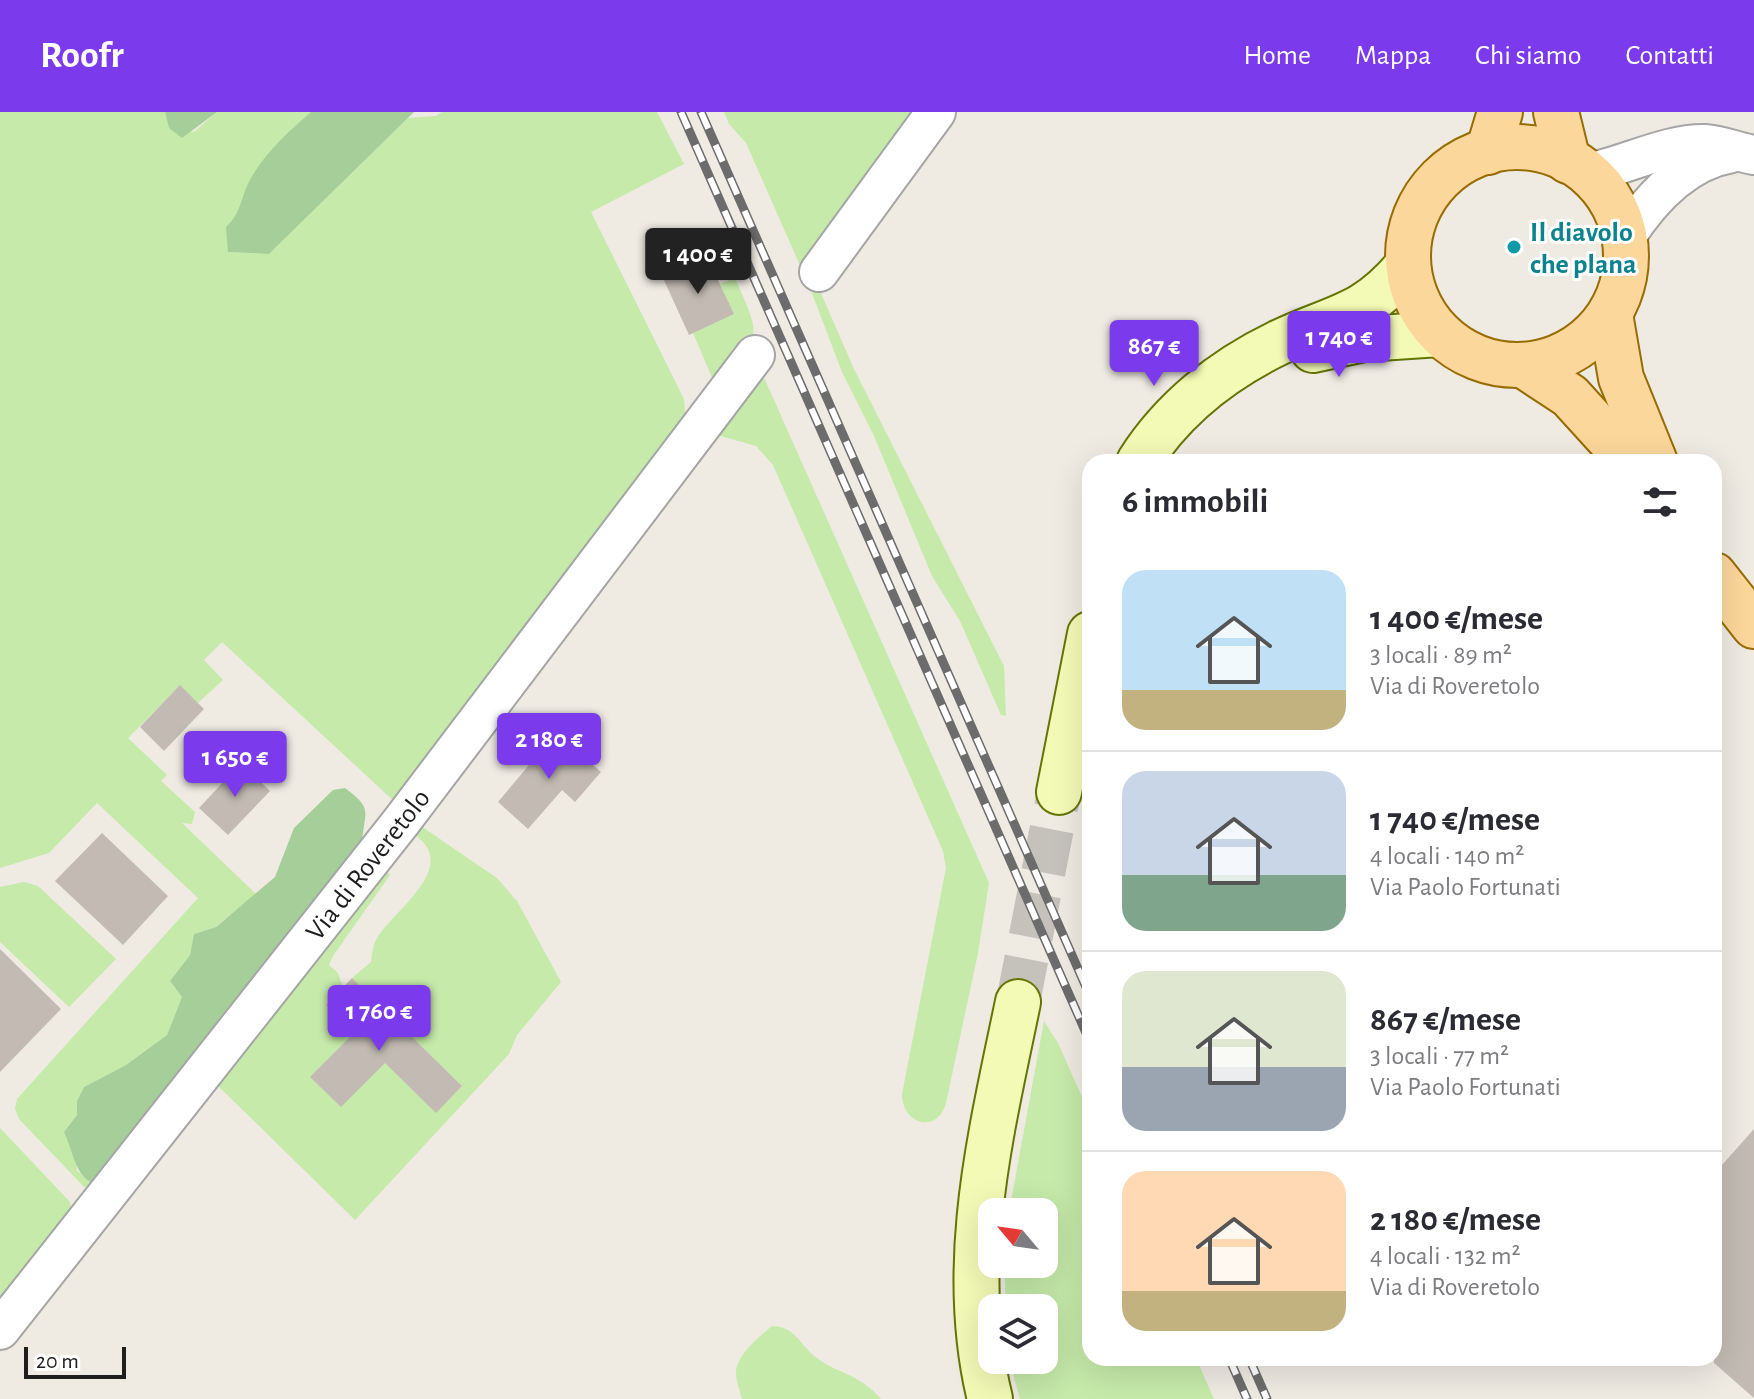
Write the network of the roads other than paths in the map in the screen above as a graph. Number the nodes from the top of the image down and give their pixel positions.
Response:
1 (936, 112) edge
2 (1556, 112) edge
3 (1494, 132) edge
4 (1747, 154) edge
5 (1578, 167) junction
6 (1625, 238) junction
7 (1408, 265) junction
8 (819, 272) dead end
9 (1610, 314) junction
10 (1440, 334) junction
11 (755, 355) dead end
12 (1523, 365) junction
13 (1230, 373) junction
14 (1145, 454) edge
15 (1623, 454) edge
16 (1652, 454) edge
17 (1722, 585) edge
18 (1754, 626) edge
19 (1082, 675) edge
20 (1059, 792) tunnel mouth
21 (1018, 1002) tunnel mouth
22 (0, 1330) edge
23 (990, 1399) edge

1 - 8 street
2 - 5 main road
3 - 5 main road
3 - 7 main road
4 - 5 street
4 - 6 street
5 - 6 main road
6 - 9 main road
7 - 10 main road
7 - 13 street
9 - 12 main road
9 - 16 main road
10 - 12 main road
10 - 13 street
11 - 22 street, Via di Roveretolo
12 - 15 main road
13 - 14 street
17 - 18 main road
19 - 20 street
21 - 23 street

